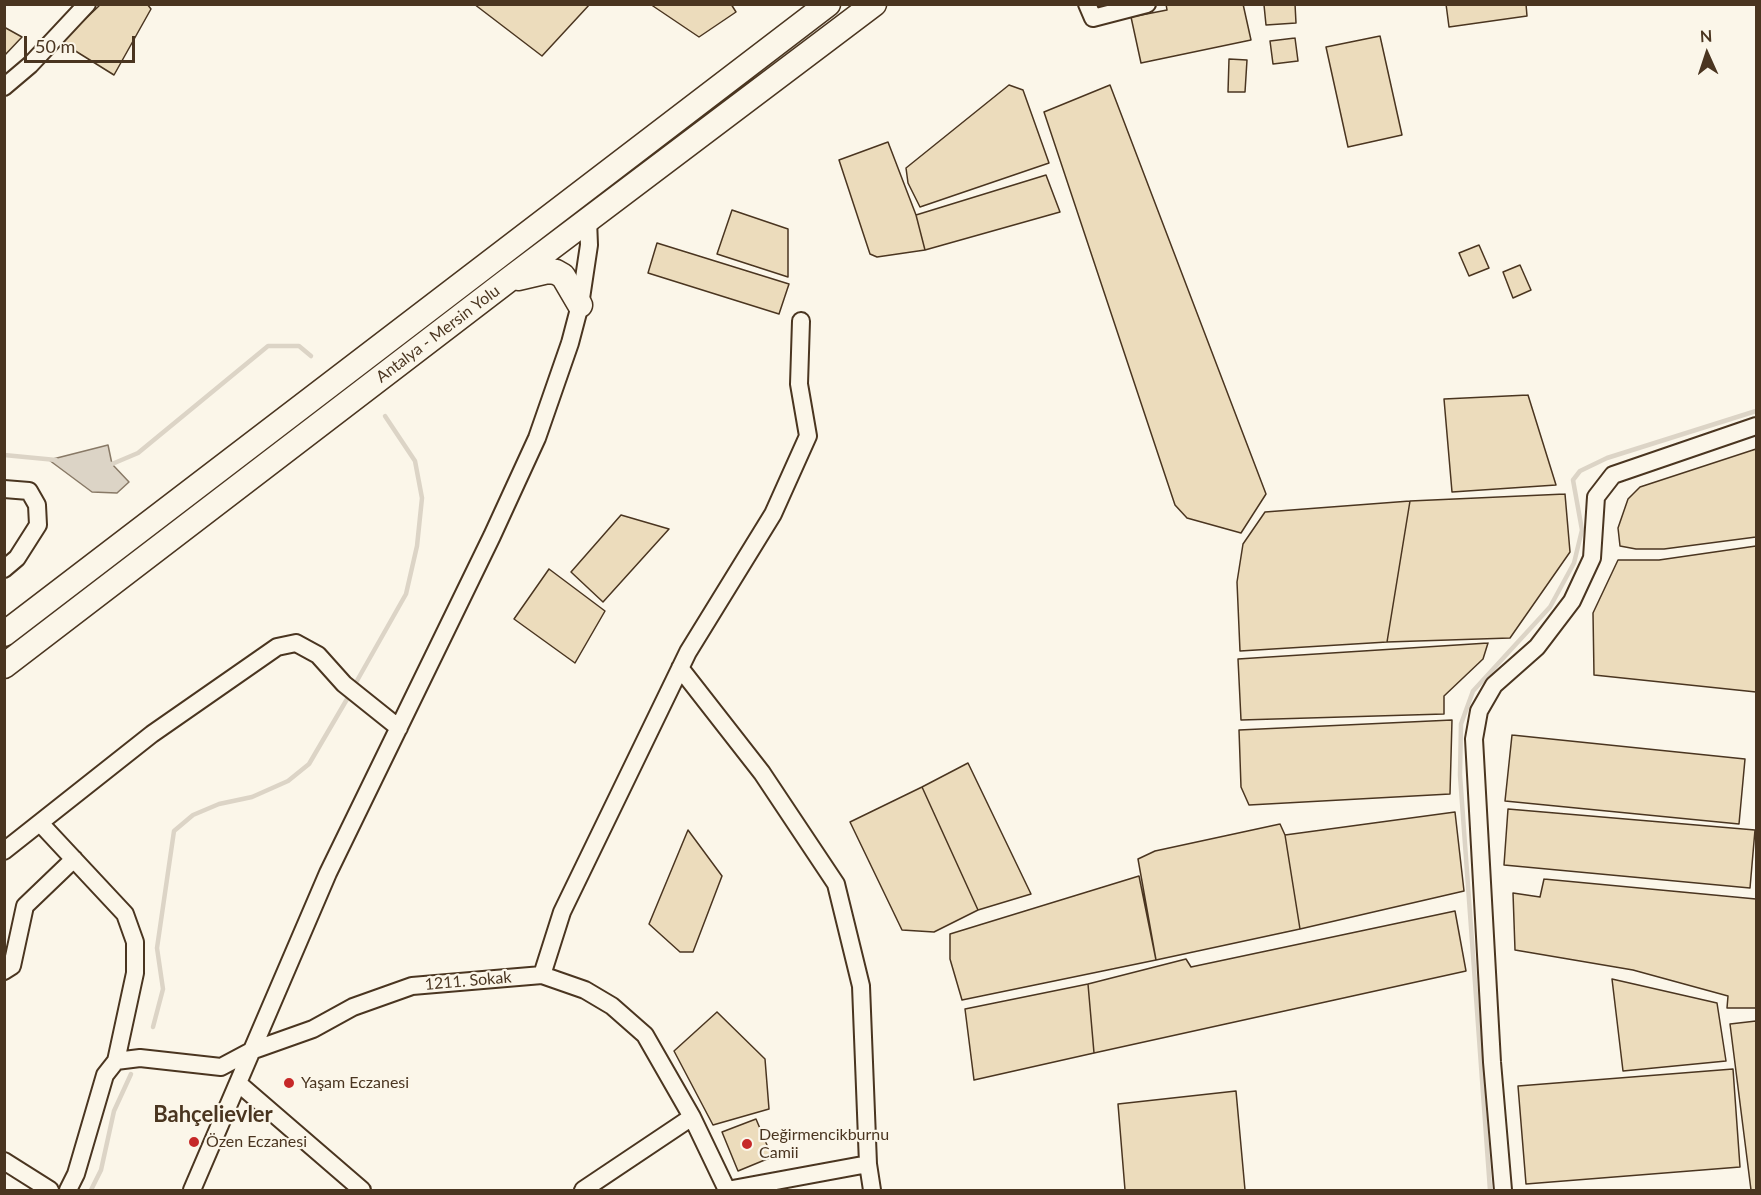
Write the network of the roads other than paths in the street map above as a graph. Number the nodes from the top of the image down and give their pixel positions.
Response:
1 (87, 4) edge
2 (828, 4) edge
3 (874, 4) edge
4 (1087, 4) edge
5 (1147, 4) edge
6 (4, 87) edge
7 (573, 198) junction
8 (588, 220) junction
9 (507, 281) junction
10 (580, 305) junction
11 (801, 321) dead end
12 (1756, 426) edge
13 (7, 488) edge
14 (4, 569) edge
15 (4, 634) edge
16 (4, 666) edge
17 (680, 668) junction
18 (399, 728) junction
19 (40, 823) junction
20 (4, 851) edge
21 (74, 859) junction
22 (4, 971) edge
23 (542, 975) junction
24 (251, 1051) junction
25 (116, 1061) junction
26 (238, 1083) junction
27 (692, 1117) junction
28 (4, 1161) edge
29 (868, 1164) junction
30 (50, 1191) edge
31 (68, 1191) edge
32 (192, 1191) edge
33 (362, 1191) edge
34 (583, 1191) edge
35 (727, 1191) edge
36 (872, 1191) edge
37 (1503, 1191) edge

1 - 6 street
2 - 7 highway, Antalya - Mersin Yolu
3 - 8 highway, Antalya - Mersin Yolu
4 - 5 street
7 - 8 highway
7 - 15 highway, Antalya - Mersin Yolu
8 - 9 highway, Antalya - Mersin Yolu
8 - 10 street
9 - 10 highway
9 - 16 highway, Antalya - Mersin Yolu
10 - 18 street
11 - 17 street
12 - 37 street
13 - 14 street
17 - 23 street
17 - 29 street
18 - 19 street
18 - 24 street
19 - 20 street
19 - 21 street
21 - 22 street
21 - 25 street
23 - 24 street, 1211. Sokak
23 - 27 street, 1211. Sokak
24 - 25 street, 1211. Sokak
24 - 26 street
25 - 31 street
26 - 32 street
26 - 33 street
27 - 34 street
27 - 35 street, 1211. Sokak
28 - 30 street
29 - 35 street
29 - 36 street

